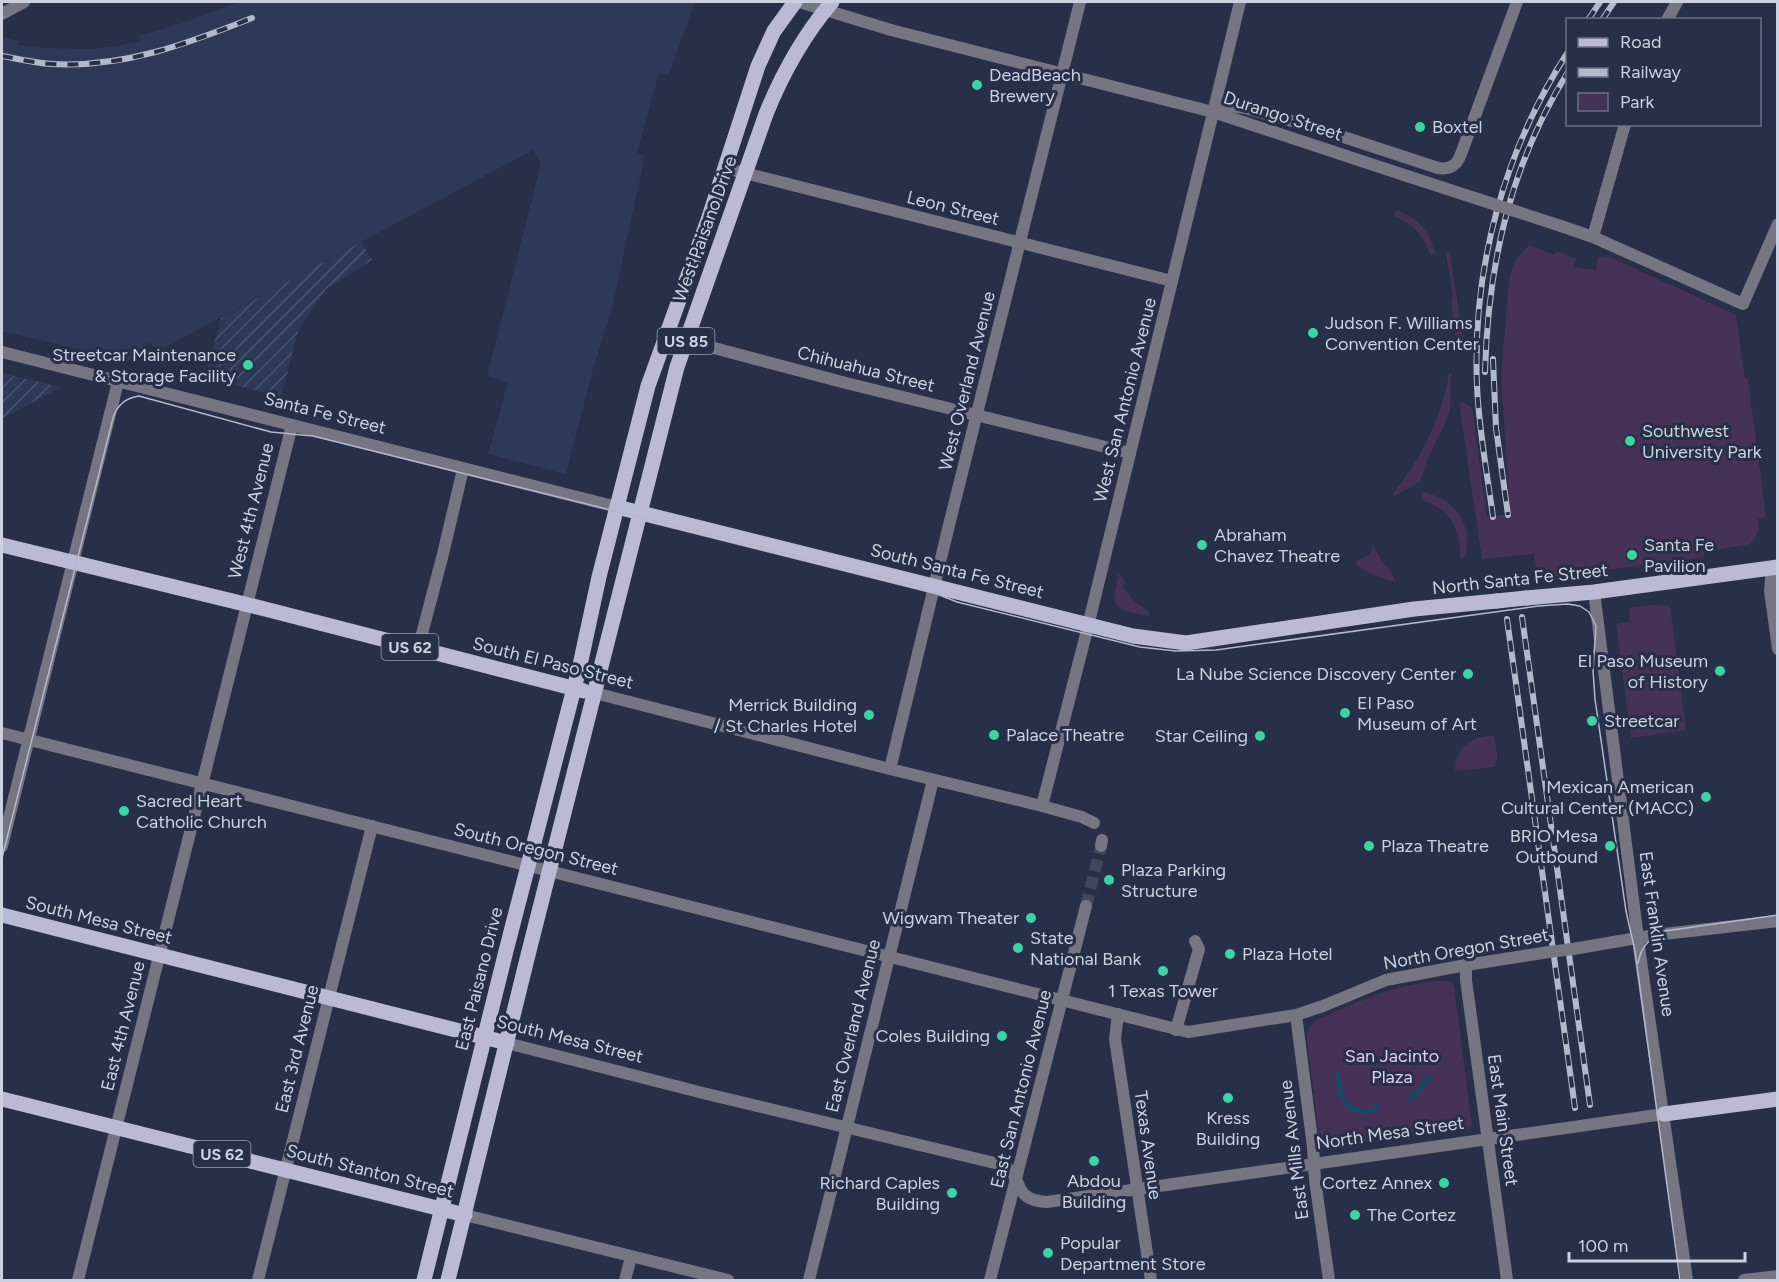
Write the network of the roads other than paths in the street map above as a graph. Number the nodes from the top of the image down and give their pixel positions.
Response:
1 (24, 2) edge
2 (797, 2) edge
3 (1080, 2) edge
4 (1240, 2) edge
5 (1517, 2) edge
6 (1677, 2) edge
7 (828, 6) edge
8 (2, 14) edge
9 (1668, 18) edge
10 (1062, 73) junction
11 (1213, 112) junction
12 (1624, 126) edge
13 (726, 168) junction
14 (746, 173) junction
15 (1778, 224) edge
16 (1593, 237) junction
17 (1020, 243) junction
18 (1172, 281) junction
19 (665, 335) junction
20 (686, 341) junction
21 (2, 352) edge
22 (118, 382) junction
23 (976, 415) junction
24 (291, 425) junction
25 (1130, 453) junction
26 (463, 468) junction
27 (617, 507) junction
28 (640, 513) junction
29 (2, 545) edge
30 (72, 564) junction
31 (1775, 567) edge
32 (934, 585) junction
33 (1594, 592) junction
34 (246, 605) junction
35 (1088, 624) junction
36 (1267, 630) joint
37 (418, 649) junction
38 (1778, 649) edge
39 (574, 688) junction
40 (594, 693) junction
41 (2, 732) edge
42 (28, 739) junction
43 (890, 769) junction
44 (933, 780) junction
45 (202, 783) junction
46 (1042, 806) junction
47 (1094, 823) dead end
48 (372, 826) junction
49 (2, 846) edge
50 (529, 866) junction
51 (550, 871) junction
52 (1086, 906) tunnel mouth
53 (2, 915) edge
54 (1778, 921) edge
55 (1639, 939) junction
56 (1196, 941) dead end
57 (159, 956) junction
58 (889, 956) junction
59 (1467, 964) junction
60 (328, 998) junction
61 (1062, 1000) junction
62 (1118, 1014) junction
63 (1296, 1015) junction
64 (1176, 1030) junction
65 (484, 1037) junction
66 (507, 1043) junction
67 (2, 1099) edge
68 (1778, 1099) edge
69 (1664, 1114) junction
70 (117, 1126) junction
71 (846, 1128) junction
72 (1487, 1138) junction
73 (1313, 1163) junction
74 (285, 1169) junction
75 (1016, 1182) junction
76 (1137, 1189) junction
77 (442, 1209) junction
78 (465, 1215) junction
79 (632, 1257) junction
80 (1778, 1276) edge
81 (78, 1281) edge
82 (258, 1281) edge
83 (424, 1281) edge
84 (448, 1281) edge
85 (625, 1281) edge
86 (728, 1281) edge
87 (809, 1281) edge
88 (990, 1281) edge
89 (1150, 1281) edge
90 (1329, 1281) edge
91 (1507, 1281) edge
92 (1687, 1281) edge
93 (1744, 1281) edge

1 - 8 street
2 - 7 street, Durango Street
2 - 13 main road, West Paisano Drive / US 85
3 - 10 street, West Overland Avenue
4 - 11 street, West San Antonio Avenue
5 - 11 street
6 - 9 street
7 - 10 street, Durango Street
7 - 14 main road, West Paisano Drive / US 85
10 - 11 street, Durango Street
10 - 17 street, West Overland Avenue
11 - 16 street, Durango Street, bridge
11 - 18 street, West San Antonio Avenue
12 - 16 street
13 - 14 street, Leon Street
13 - 19 main road, West Paisano Drive / US 85
14 - 17 street, Leon Street
14 - 20 main road, West Paisano Drive / US 85
15 - 16 street, Durango Street
17 - 18 street, Leon Street
17 - 23 street, West Overland Avenue
18 - 25 street, West San Antonio Avenue
19 - 20 street, Chihuahua Street
19 - 27 main road, West Paisano Drive / US 85
20 - 23 street, Chihuahua Street
20 - 28 main road, West Paisano Drive / US 85
21 - 22 street, Santa Fe Street
22 - 24 street, Santa Fe Street
22 - 30 street
23 - 25 street, Chihuahua Street
23 - 32 street, West Overland Avenue
24 - 26 street, Santa Fe Street
24 - 34 street, West 4th Avenue
25 - 35 street, West San Antonio Avenue
26 - 27 street, Santa Fe Street
26 - 37 street
27 - 28 main road, Santa Fe Street
27 - 39 main road, West Paisano Drive / US 85
28 - 32 main road, South Santa Fe Street
28 - 40 main road, West Paisano Drive / US 85
29 - 30 main road, South El Paso Street / US 62
30 - 34 main road, South El Paso Street / US 62
30 - 42 street
31 - 33 main road, North Santa Fe Street
31 - 38 street
32 - 35 main road, South Santa Fe Street
32 - 43 street, West Overland Avenue
33 - 36 main road, North Santa Fe Street, bridge
33 - 55 street, East Franklin Avenue
34 - 37 main road, South El Paso Street / US 62
34 - 45 street, East 4th Avenue
35 - 36 main road, South Santa Fe Street
35 - 46 street, West San Antonio Avenue
37 - 39 main road, South El Paso Street / US 62
39 - 40 main road, South El Paso Street
39 - 50 main road, East Paisano Drive
40 - 43 street, South El Paso Street
40 - 51 main road
41 - 42 street, South Oregon Street
42 - 45 street, South Oregon Street
42 - 49 street
43 - 44 street, South El Paso Street
44 - 46 street, South El Paso Street
44 - 58 street, East Overland Avenue
45 - 48 street, South Oregon Street
45 - 57 street, East 4th Avenue
46 - 47 street, South El Paso Street
48 - 50 street, South Oregon Street
48 - 60 street, East 3rd Avenue
50 - 51 street, South Oregon Street
50 - 65 main road, East Paisano Drive
51 - 58 street, South Oregon Street
51 - 66 main road
52 - 61 street, East San Antonio Avenue
53 - 57 main road, South Mesa Street
54 - 55 street, North Oregon Street
55 - 59 street, North Oregon Street, bridge
55 - 69 street, East Franklin Avenue
56 - 64 street
57 - 60 main road, South Mesa Street
57 - 70 street, East 4th Avenue
58 - 61 street, South Oregon Street
58 - 71 street, East Overland Avenue
59 - 63 street, North Oregon Street
59 - 72 street, East Main Street
60 - 65 main road, South Mesa Street
60 - 74 street, East 3rd Avenue
61 - 62 street, North Oregon Street
61 - 75 street, East San Antonio Avenue
62 - 64 street, North Oregon Street
62 - 76 street, Texas Avenue
63 - 64 street, North Oregon Street
63 - 73 street, East Mills Avenue
65 - 66 main road, South Mesa Street
65 - 77 main road, East Paisano Drive
66 - 71 street, South Mesa Street
66 - 78 main road
67 - 70 main road, South Stanton Street / US 62
68 - 69 main road, North Mesa Street
69 - 72 street, North Mesa Street
69 - 92 street, East Franklin Avenue
70 - 74 main road, South Stanton Street / US 62
70 - 81 street, East 4th Avenue
71 - 75 street, South Mesa Street
71 - 87 street, East Overland Avenue
72 - 73 street, North Mesa Street
72 - 91 street, East Main Street
73 - 76 street, North Mesa Street
73 - 90 street, East Mills Avenue
74 - 77 main road, South Stanton Street / US 62
74 - 82 street, East 3rd Avenue
75 - 76 street, North Mesa Street
75 - 88 street, East San Antonio Avenue
76 - 89 street, Texas Avenue
77 - 78 main road, South Stanton Street / US 62
77 - 83 main road, East Paisano Drive
78 - 79 street, South Stanton Street
78 - 84 main road
79 - 85 street
79 - 86 street, South Stanton Street
80 - 93 street

